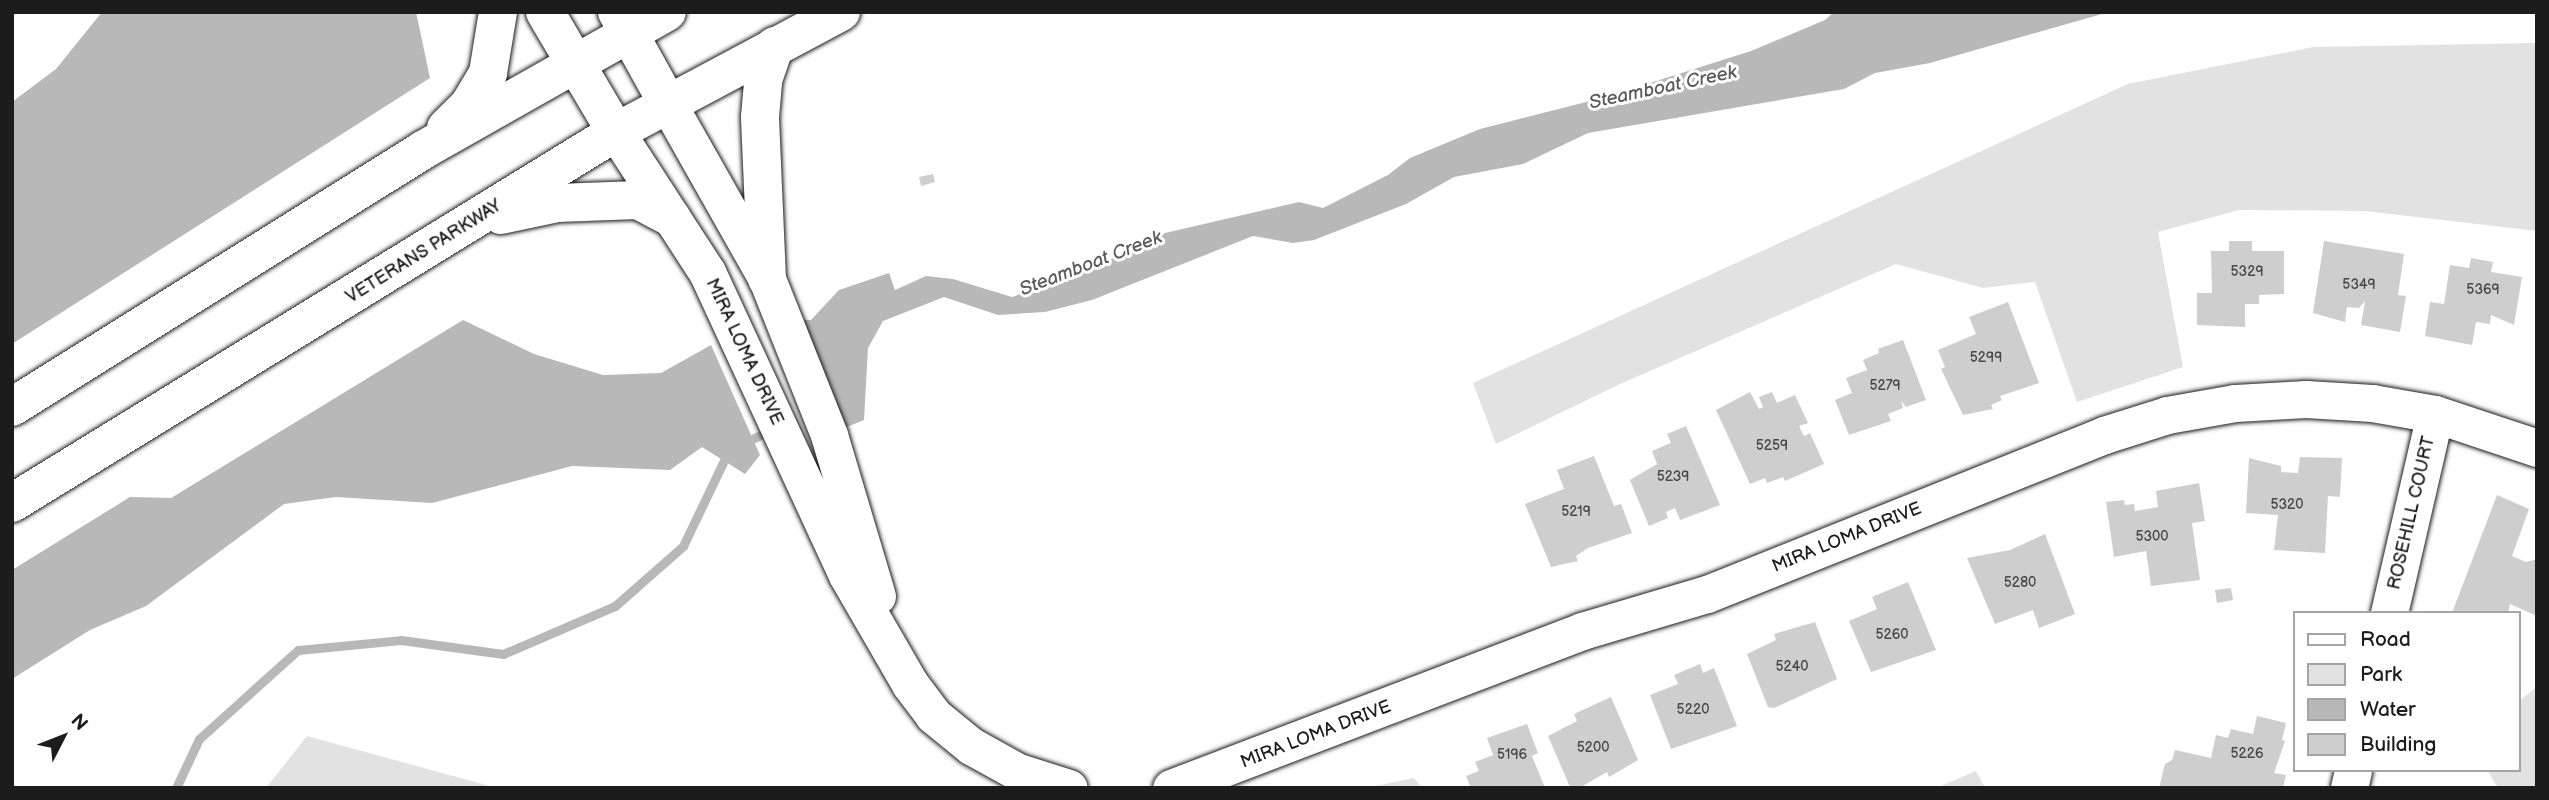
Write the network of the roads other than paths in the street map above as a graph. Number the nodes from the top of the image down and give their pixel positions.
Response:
1 (498, 12) edge
2 (545, 12) edge
3 (667, 12) edge
4 (841, 12) edge
5 (624, 23) edge
6 (775, 46) junction
7 (575, 64) junction
8 (668, 104) junction
9 (617, 132) junction
10 (423, 150) junction
11 (672, 218) junction
12 (475, 221) junction
13 (767, 279) junction
14 (12, 407) edge
15 (2435, 414) junction
16 (2537, 448) edge
17 (12, 503) edge
18 (2389, 611) edge
19 (899, 667) junction
20 (1069, 788) edge
21 (1171, 788) edge

1 - 10 main road
2 - 7 main road, MIRA LOMA DRIVE
3 - 5 main road
4 - 6 main road, VETERANS PARKWAY
5 - 7 main road
5 - 8 main road, MIRA LOMA DRIVE
6 - 8 main road, VETERANS PARKWAY
6 - 13 main road
7 - 9 main road, MIRA LOMA DRIVE
7 - 10 main road
8 - 9 main road, VETERANS PARKWAY
8 - 13 street, MIRA LOMA DRIVE
9 - 11 street, MIRA LOMA DRIVE
9 - 12 main road, VETERANS PARKWAY
10 - 14 main road
11 - 12 main road
11 - 19 street, MIRA LOMA DRIVE
12 - 17 main road, VETERANS PARKWAY
13 - 19 street, MIRA LOMA DRIVE
15 - 16 street, MIRA LOMA DRIVE
15 - 18 street, ROSEHILL COURT
15 - 21 street, MIRA LOMA DRIVE
19 - 20 street, MIRA LOMA DRIVE

